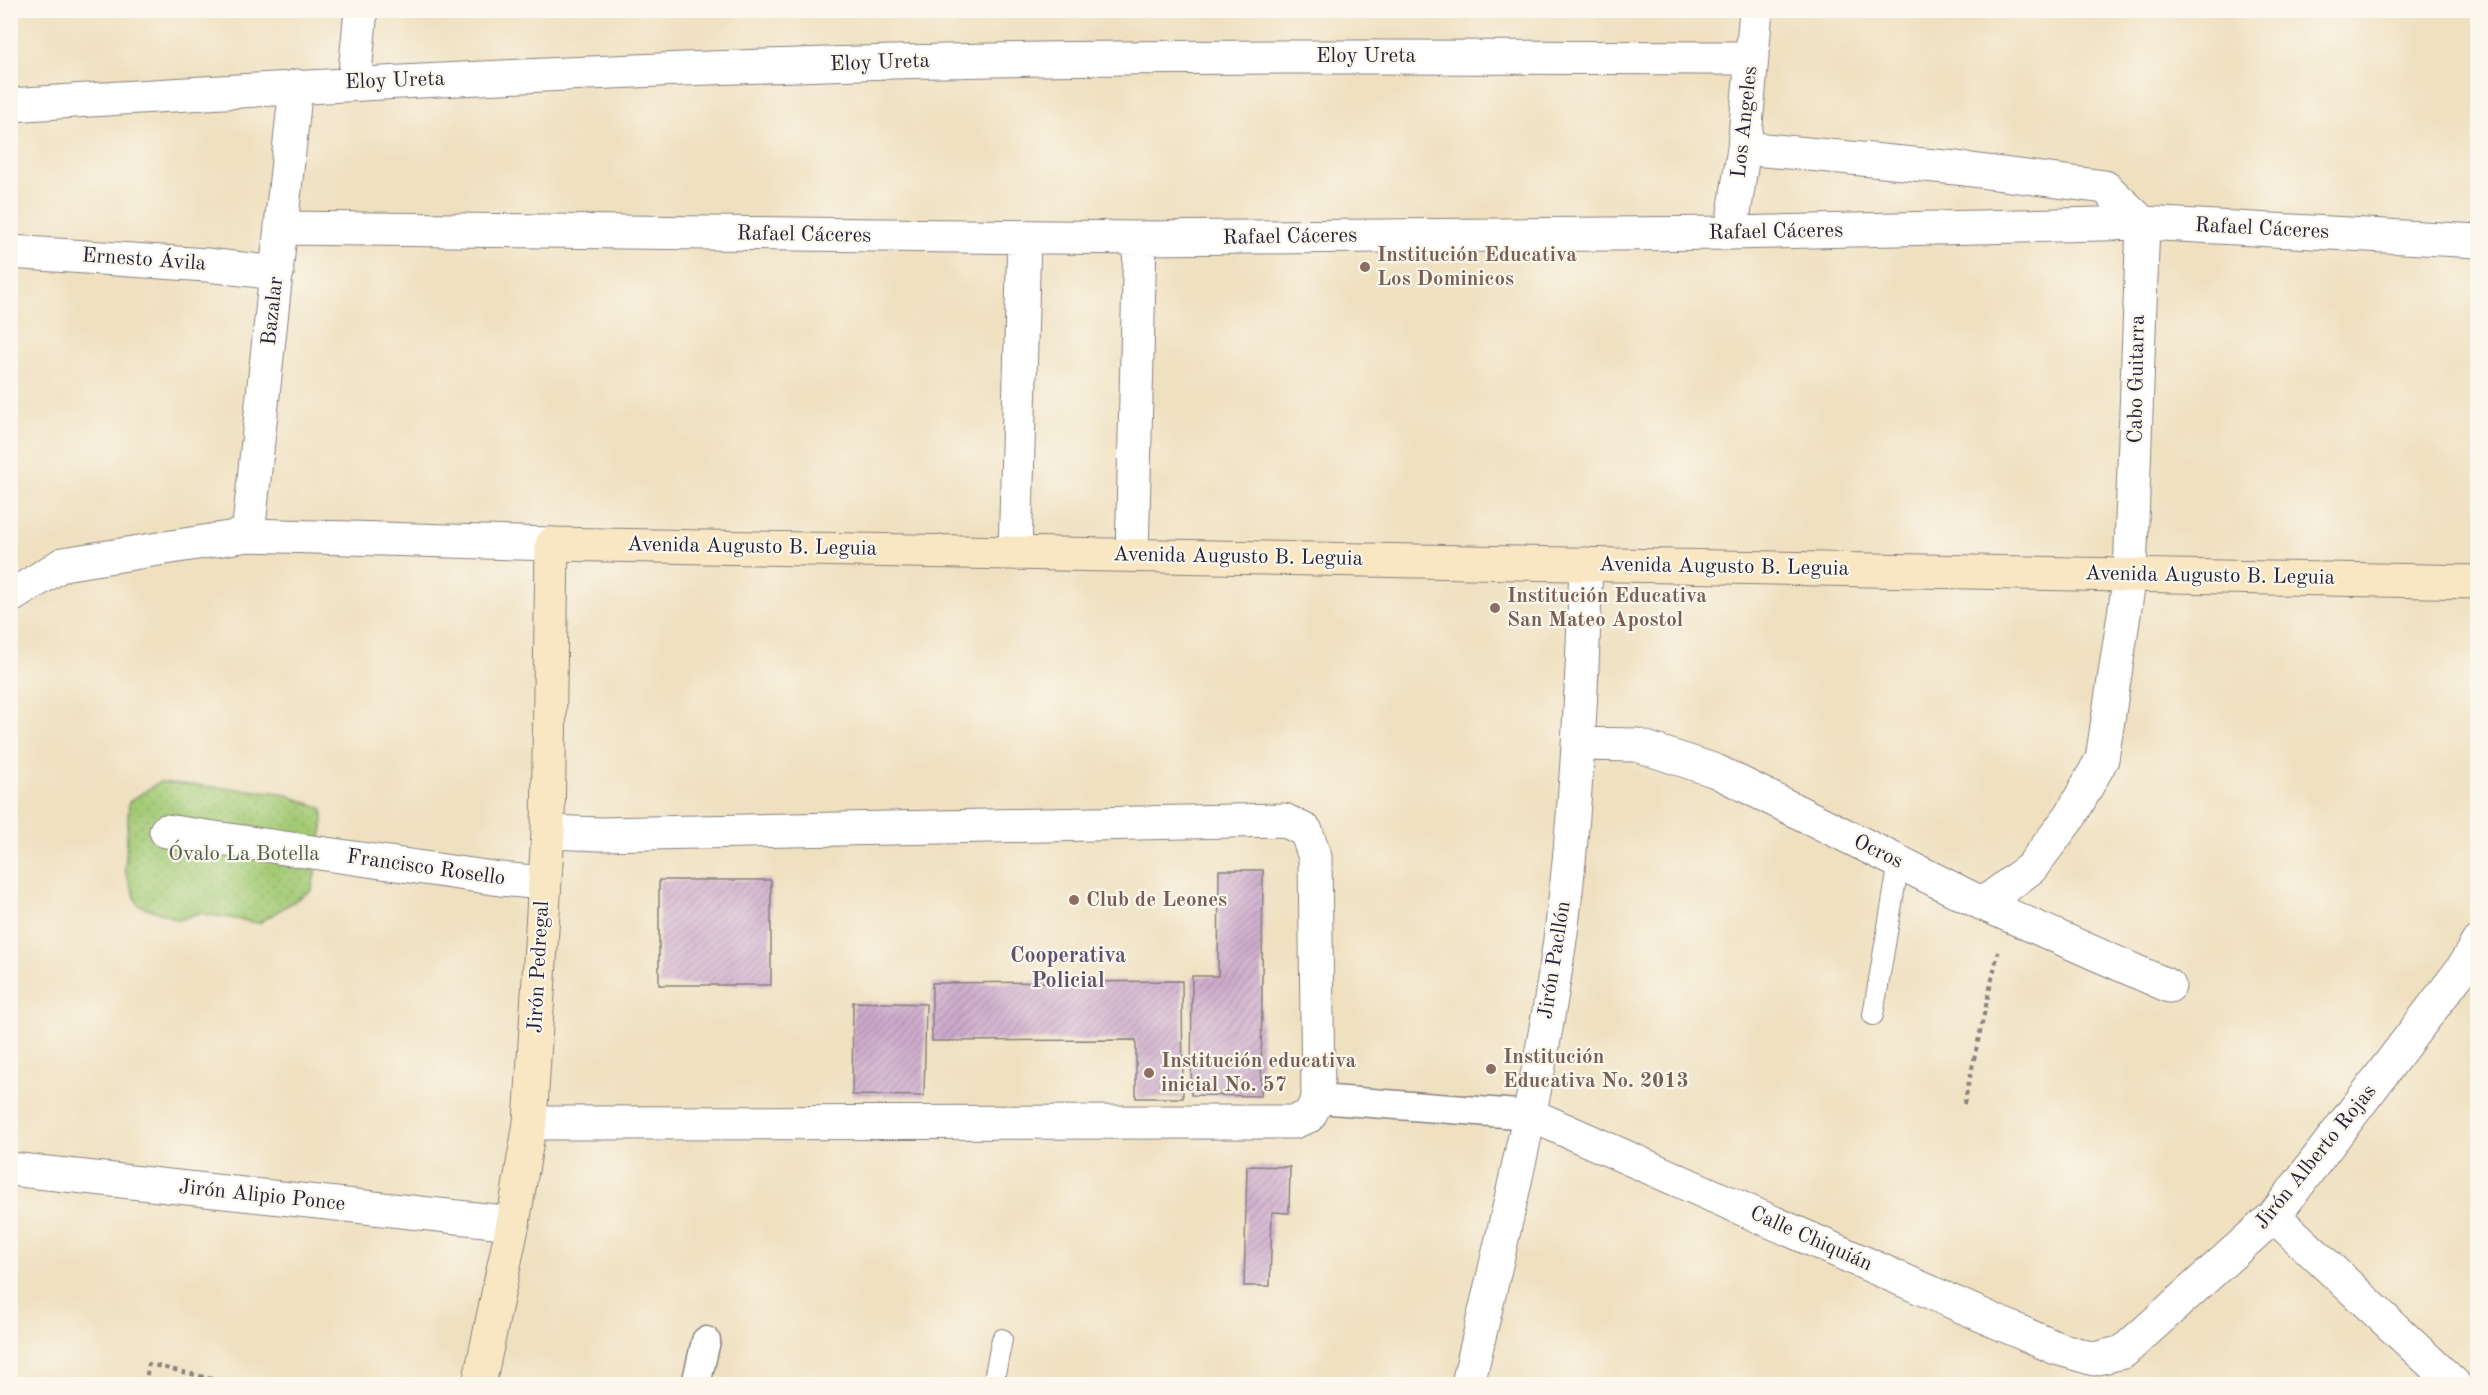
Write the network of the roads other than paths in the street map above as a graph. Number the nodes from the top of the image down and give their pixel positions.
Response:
1 (361, 10) edge
2 (1756, 10) edge
3 (1751, 58) junction
4 (354, 83) junction
5 (296, 86) junction
6 (10, 105) edge
7 (1744, 148) junction
8 (2143, 223) junction
9 (282, 228) junction
10 (1731, 233) junction
11 (1024, 238) junction
12 (1140, 238) junction
13 (2478, 240) edge
14 (10, 252) edge
15 (277, 273) junction
16 (248, 536) junction
17 (552, 544) junction
18 (1015, 553) junction
19 (1132, 555) junction
20 (1586, 564) junction
21 (2130, 574) junction
22 (2478, 582) edge
23 (10, 597) edge
24 (1580, 744) junction
25 (166, 831) dead end
26 (548, 832) junction
27 (1899, 862) junction
28 (544, 883) junction
29 (1995, 909) junction
30 (2478, 942) edge
31 (2169, 986) dead end
32 (1873, 1015) dead end
33 (1318, 1099) junction
34 (1531, 1115) junction
35 (530, 1123) junction
36 (10, 1169) edge
37 (2274, 1216) junction
38 (513, 1223) junction
39 (1002, 1339) dead end
40 (706, 1341) dead end
41 (2094, 1359) joint
42 (478, 1384) edge
43 (696, 1384) edge
44 (993, 1384) edge
45 (1468, 1384) edge
46 (2454, 1384) edge

1 - 4 street
2 - 3 street, Los Angeles
3 - 4 street, Eloy Ureta
3 - 7 street, Los Angeles
4 - 5 street, Eloy Ureta
5 - 6 street, Eloy Ureta
5 - 9 street, Bazalar
7 - 8 street
7 - 10 street, Los Angeles
8 - 10 street, Rafael Cáceres
8 - 13 street, Rafael Cáceres
8 - 21 street, Cabo Guitarra
9 - 11 street, Rafael Cáceres
9 - 15 street, Bazalar
10 - 12 street, Rafael Cáceres
11 - 12 street, Rafael Cáceres
11 - 18 street
12 - 19 street
14 - 15 street, Ernesto Ávila
15 - 16 street, Bazalar
16 - 17 street, Avenida Augusto B. Leguia
16 - 23 street, Avenida Augusto B. Leguia
17 - 18 main road, Avenida Augusto B. Leguia
17 - 26 main road, Jirón Pedregal
18 - 19 main road, Avenida Augusto B. Leguia
19 - 20 main road, Avenida Augusto B. Leguia
20 - 21 main road, Avenida Augusto B. Leguia
20 - 24 street, Jirón Pacllón
21 - 22 main road, Avenida Augusto B. Leguia
21 - 29 street, Cabo Guitarra
24 - 27 street, Ocros
24 - 34 street, Jirón Pacllón
25 - 28 street, Francisco Rosello
26 - 28 main road, Jirón Pedregal
26 - 33 street
27 - 29 street, Ocros
27 - 32 lane
28 - 35 main road, Jirón Pedregal
29 - 31 street, Ocros
30 - 37 street, Jirón Alberto Rojas
33 - 34 street
33 - 35 street
34 - 41 street, Calle Chiquián
34 - 45 street, Jirón Pacllón
35 - 38 main road, Jirón Pedregal
36 - 38 street, Jirón Alipio Ponce
37 - 41 street, Jirón Alberto Rojas
37 - 46 street
38 - 42 main road, Jirón Pedregal
39 - 44 lane
40 - 43 street

